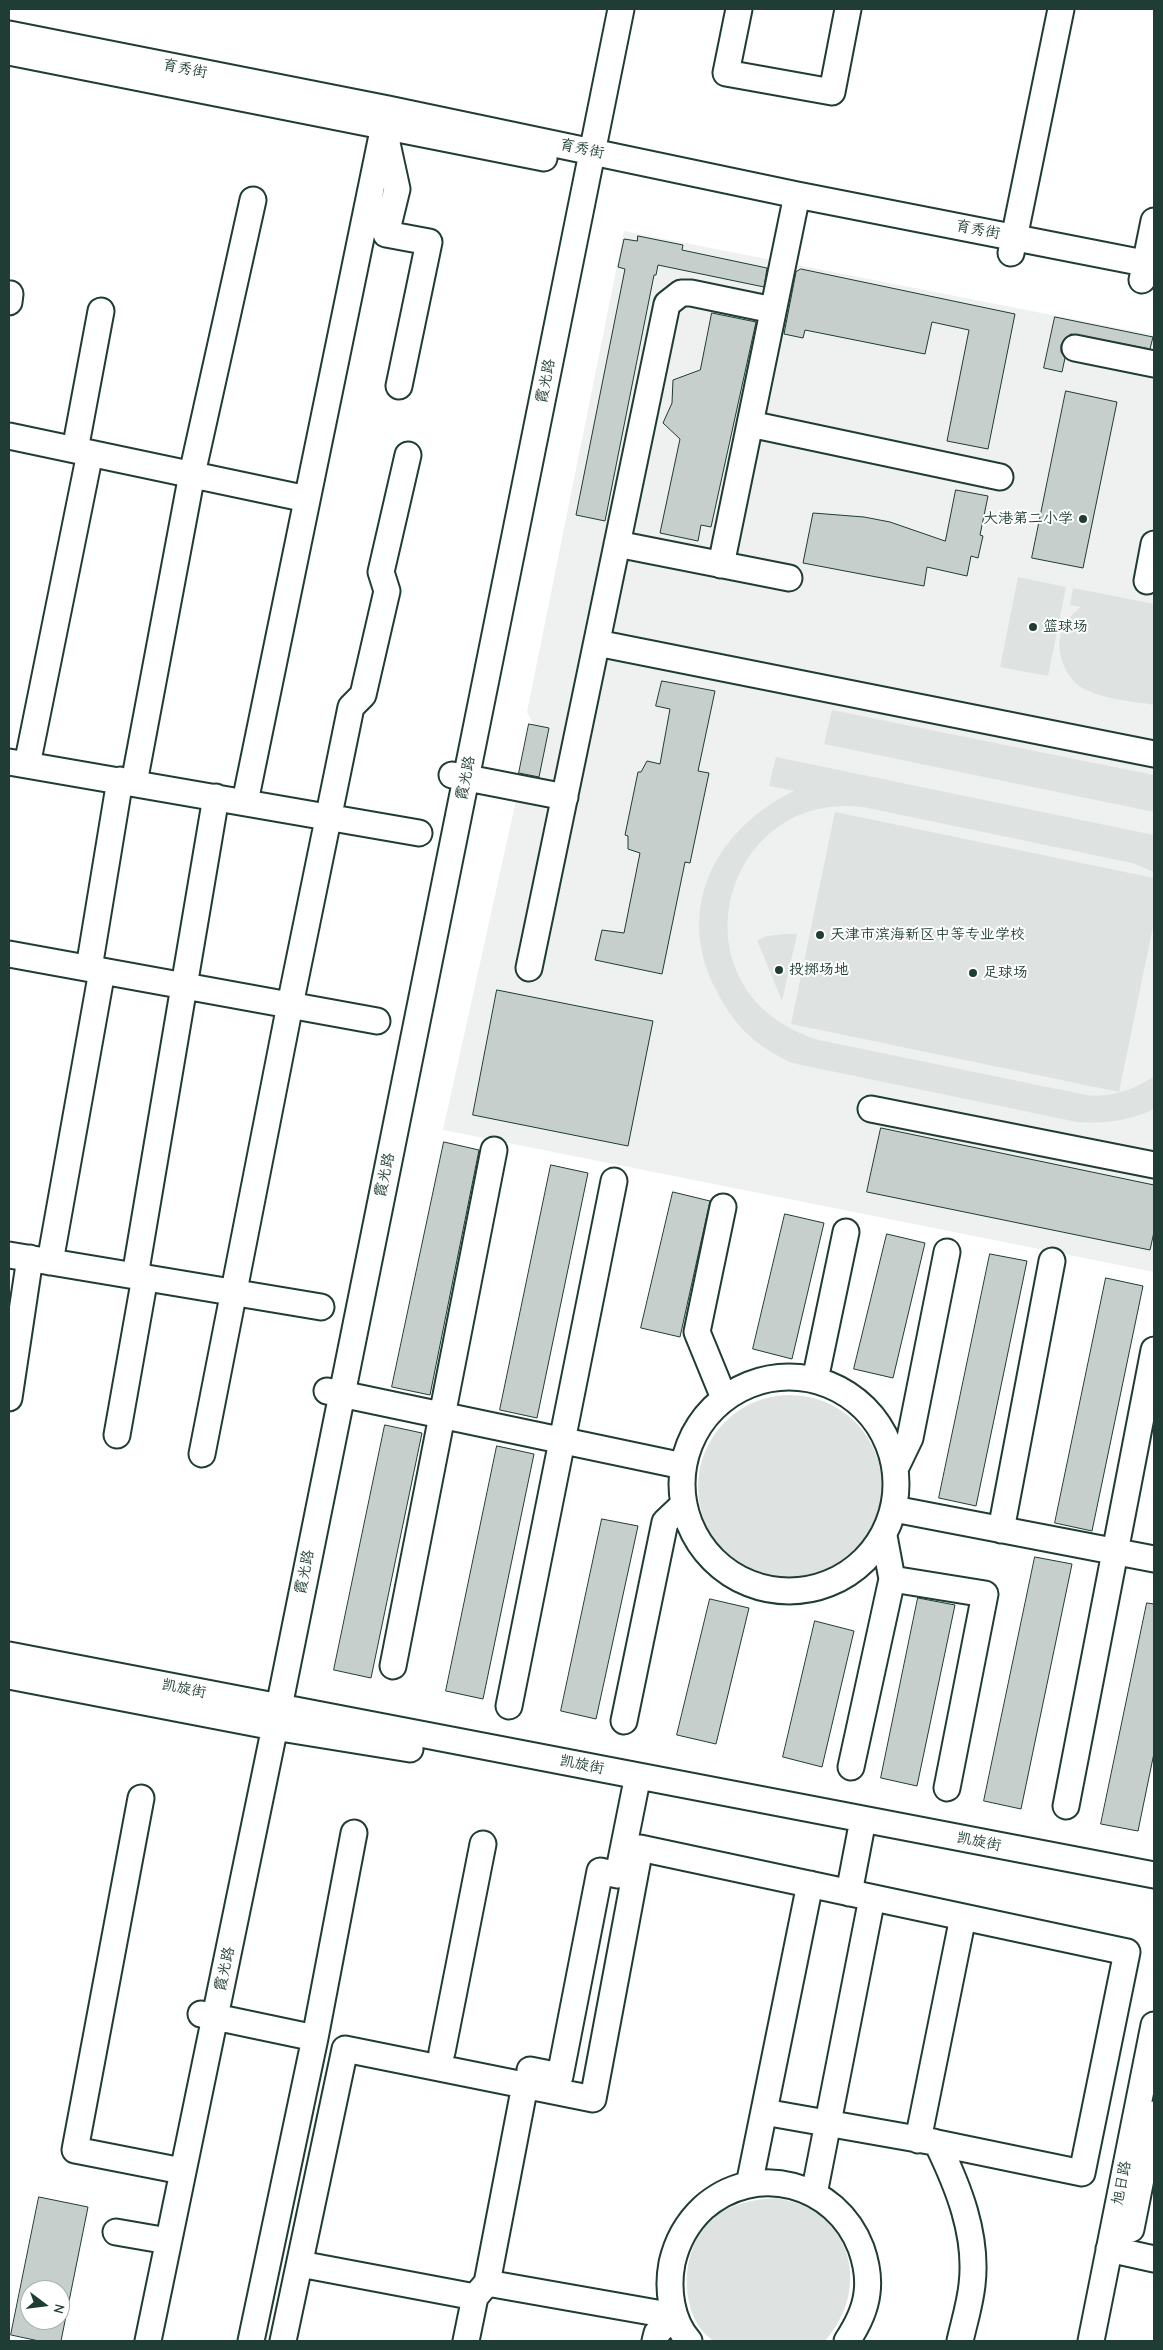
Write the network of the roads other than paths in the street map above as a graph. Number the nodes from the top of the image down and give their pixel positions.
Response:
1 (607, 9) edge
2 (621, 9) edge
3 (739, 9) edge
4 (848, 9) edge
5 (1061, 9) edge
6 (9, 34) edge
7 (9, 52) edge
8 (386, 118) junction
9 (584, 158) junction
10 (253, 200) dead end
11 (796, 202) junction
12 (1154, 221) edge
13 (1013, 245) junction
14 (1149, 273) edge
15 (773, 310) junction
16 (101, 311) dead end
17 (1074, 348) dead end
18 (1154, 364) edge
19 (399, 386) dead end
20 (750, 424) junction
21 (9, 439) edge
22 (83, 451) junction
23 (408, 455) dead end
24 (192, 474) junction
25 (1000, 477) dead end
26 (307, 498) junction
27 (617, 544) junction
28 (1154, 544) edge
29 (721, 565) junction
30 (789, 578) dead end
31 (1147, 581) dead end
32 (597, 643) junction
33 (1154, 754) edge
34 (18, 763) edge
35 (459, 777) junction
36 (127, 782) junction
37 (216, 797) junction
38 (565, 797) junction
39 (244, 802) junction
40 (328, 816) junction
41 (419, 833) dead end
42 (9, 954) edge
43 (529, 968) dead end
44 (95, 970) junction
45 (183, 986) junction
46 (290, 1005) junction
47 (377, 1021) dead end
48 (871, 1109) dead end
49 (494, 1150) dead end
50 (1154, 1165) edge
51 (614, 1181) dead end
52 (723, 1207) dead end
53 (846, 1232) dead end
54 (947, 1252) dead end
55 (30, 1258) edge
56 (1052, 1261) dead end
57 (140, 1277) junction
58 (234, 1294) junction
59 (321, 1307) dead end
60 (1154, 1350) edge
61 (815, 1380) junction
62 (334, 1392) junction
63 (9, 1398) edge
64 (724, 1398) junction
65 (442, 1414) junction
66 (117, 1435) dead end
67 (562, 1440) junction
68 (202, 1454) dead end
69 (684, 1466) junction
70 (896, 1467) junction
71 (684, 1504) junction
72 (894, 1509) junction
73 (1001, 1530) junction
74 (884, 1536) junction
75 (1115, 1552) junction
76 (1154, 1559) edge
77 (892, 1579) junction
78 (9, 1655) edge
79 (393, 1666) dead end
80 (9, 1676) edge
81 (509, 1706) dead end
82 (269, 1715) junction
83 (624, 1721) dead end
84 (851, 1767) dead end
85 (636, 1785) junction
86 (947, 1788) dead end
87 (141, 1798) dead end
88 (1066, 1806) dead end
89 (861, 1830) junction
90 (354, 1833) dead end
91 (483, 1844) dead end
92 (1154, 1875) edge
93 (810, 1884) junction
94 (1154, 1890) edge
95 (861, 1895) junction
96 (963, 1917) junction
97 (208, 2015) junction
98 (1154, 2024) edge
99 (362, 2036) dead end
100 (315, 2038) junction
101 (442, 2052) junction
102 (525, 2085) junction
103 (764, 2112) junction
104 (1154, 2114) edge
105 (828, 2123) junction
106 (927, 2141) junction
107 (176, 2170) junction
108 (749, 2185) junction
109 (814, 2194) junction
110 (116, 2232) dead end
111 (162, 2240) junction
112 (1118, 2251) junction
113 (1154, 2259) edge
114 (300, 2264) junction
115 (481, 2290) junction
116 (674, 2316) junction
117 (136, 2341) edge
118 (148, 2341) edge
119 (251, 2341) edge
120 (283, 2341) edge
121 (466, 2341) edge
122 (655, 2341) edge
123 (689, 2341) edge
124 (847, 2341) edge
125 (960, 2341) edge
126 (1091, 2341) edge
127 (1108, 2341) edge

1 - 9 street, 霞光路
2 - 9 street, 霞光路
3 - 4 street
5 - 13 street
6 - 8 street, 育秀街
7 - 8 street, 育秀街
8 - 9 street, 育秀街
8 - 19 street
8 - 26 street
9 - 11 street, 育秀街
9 - 35 street, 霞光路
10 - 24 street
11 - 13 street, 育秀街
11 - 15 street
12 - 14 street
13 - 14 street, 育秀街
15 - 20 street
15 - 27 street
16 - 22 street
17 - 18 street
20 - 25 street
20 - 29 street
21 - 22 street
22 - 24 street
22 - 34 street
23 - 40 street
24 - 26 street
24 - 36 street
26 - 39 street
27 - 29 street
27 - 32 street
28 - 31 street
29 - 30 street
32 - 33 street
32 - 38 street
34 - 36 street
35 - 38 street
35 - 62 street, 霞光路
36 - 37 street
36 - 44 street
37 - 39 street
37 - 45 street
38 - 43 street
39 - 40 street
40 - 41 street
40 - 46 street
42 - 44 street
44 - 45 street
44 - 55 street
45 - 46 street
45 - 57 street
46 - 47 street
46 - 58 street
48 - 50 street
49 - 65 street
51 - 67 street
52 - 64 street
53 - 61 street
54 - 70 street
55 - 57 street
55 - 63 street
56 - 73 street
57 - 58 street
57 - 66 street
58 - 59 street
58 - 68 street
60 - 75 street
61 - 64 street
61 - 70 street
62 - 65 street
62 - 82 street, 霞光路
64 - 69 street
65 - 67 street
65 - 79 street
67 - 69 street
67 - 81 street
69 - 71 street
70 - 72 street
71 - 74 street
71 - 83 street
72 - 73 street
72 - 74 street
73 - 75 street
74 - 77 street
75 - 76 street
75 - 88 street
77 - 84 street
77 - 86 street
78 - 82 street, 凯旋街
80 - 82 street, 凯旋街
82 - 85 street, 凯旋街
82 - 92 street, 凯旋街
82 - 97 street, 霞光路
85 - 89 street, 凯旋街
85 - 101 street
87 - 107 street
89 - 94 street, 凯旋街
89 - 95 street
90 - 100 street
91 - 101 street
93 - 95 street
93 - 102 street
93 - 103 street
95 - 96 street
95 - 105 street
96 - 106 street
96 - 106 street
97 - 100 street
97 - 107 street, 霞光路
98 - 112 street, 旭日路
99 - 101 street
100 - 119 street
102 - 114 street
102 - 115 street
103 - 105 street
103 - 108 street
104 - 112 street, 旭日路
105 - 106 street
105 - 109 street
106 - 125 street
107 - 111 street, 霞光路
108 - 109 street
108 - 116 street
109 - 124 street
110 - 111 street
111 - 117 street, 霞光路
111 - 118 street, 霞光路
112 - 113 street
112 - 126 street, 旭日路
112 - 127 street, 旭日路
114 - 115 street
114 - 120 street
115 - 116 street
115 - 121 street
116 - 122 street
116 - 123 street

